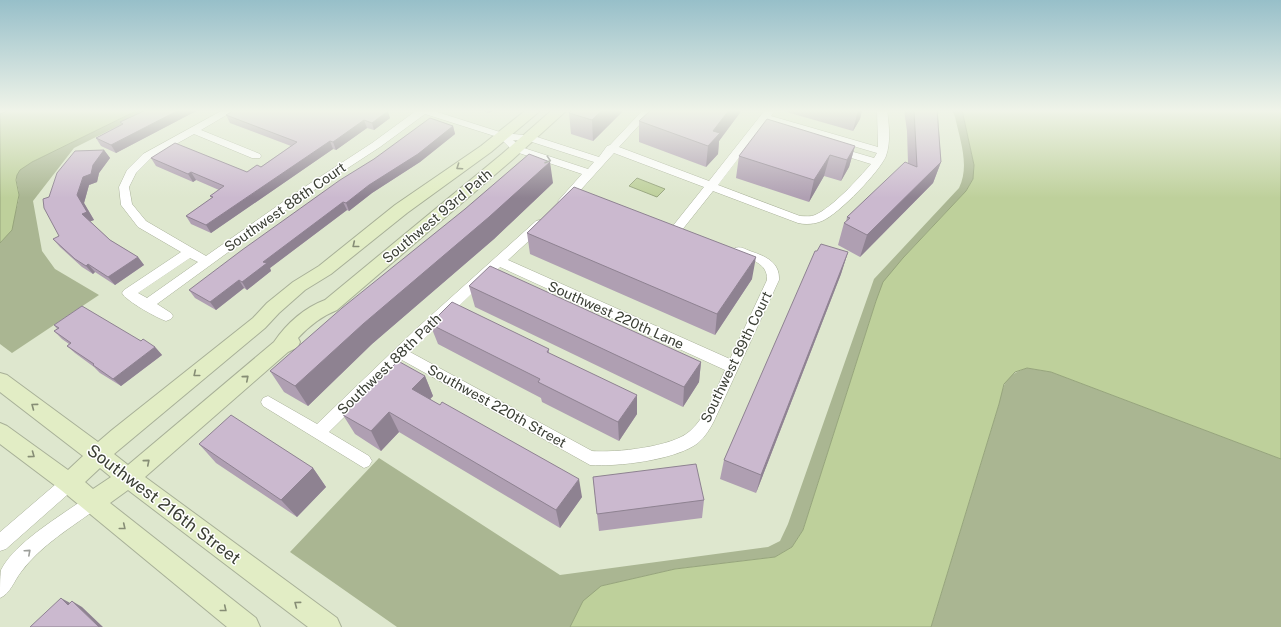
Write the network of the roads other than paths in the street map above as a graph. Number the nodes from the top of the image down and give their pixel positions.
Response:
1 (176, 139) edge
2 (215, 139) edge
3 (384, 139) edge
4 (497, 139) edge
5 (506, 139) edge
6 (528, 139) edge
7 (534, 139) edge
8 (620, 139) edge
9 (752, 139) edge
10 (846, 139) edge
11 (883, 139) edge
12 (827, 147) edge
13 (611, 148) junction
14 (516, 149) junction
15 (882, 151) junction
16 (256, 156) dead end
17 (600, 161) junction
18 (878, 162) junction
19 (589, 173) junction
20 (712, 186) junction
21 (665, 222) edge
22 (678, 227) junction
23 (693, 233) edge
24 (728, 247) edge
25 (190, 252) junction
26 (207, 262) junction
27 (500, 262) junction
28 (147, 305) junction
29 (166, 316) dead end
30 (401, 353) junction
31 (733, 367) junction
32 (0, 381) edge
33 (268, 402) dead end
34 (0, 432) edge
35 (318, 433) junction
36 (98, 455) junction
37 (593, 458) joint
38 (364, 461) dead end
39 (128, 478) junction
40 (69, 482) junction
41 (93, 502) junction
42 (0, 543) edge
43 (0, 590) edge
44 (247, 627) edge
45 (328, 627) edge

1 - 25 street
2 - 16 street
3 - 26 street, Southwest 88th Court
4 -> 36 street, Southwest 93rd Path
5 - 14 street
6 - 14 street, Southwest 93rd Path
7 - 17 street
8 - 13 street, Southwest 88th Path
9 - 20 street
10 - 15 street
11 - 15 street
12 - 18 street
13 - 17 street, Southwest 88th Path
13 - 20 street
14 -> 19 street
39 -> 14 street, Southwest 93rd Path
15 - 18 street
17 - 19 street, Southwest 88th Path
18 - 20 street
19 - 27 street, Southwest 88th Path
20 - 22 street
21 - 22 street
22 - 23 street
24 - 31 street, Southwest 89th Court
25 - 26 street
25 - 28 street
26 - 28 street, Southwest 88th Court
27 - 30 street, Southwest 88th Path
27 - 31 street, Southwest 220th Lane
28 - 29 street
30 - 35 street, Southwest 88th Path
30 - 37 street, Southwest 220th Street
31 - 37 street, Southwest 89th Court
36 -> 32 street, Southwest 216th Street
33 - 35 street
34 -> 40 street
35 - 38 street
36 - 39 street, Southwest 216th Street
36 - 40 street, Southwest 93rd Path
39 - 41 street, Southwest 93rd Path
45 -> 39 street, Southwest 216th Street
40 - 41 street
40 - 42 street
43 -> 41 street
41 -> 44 street

